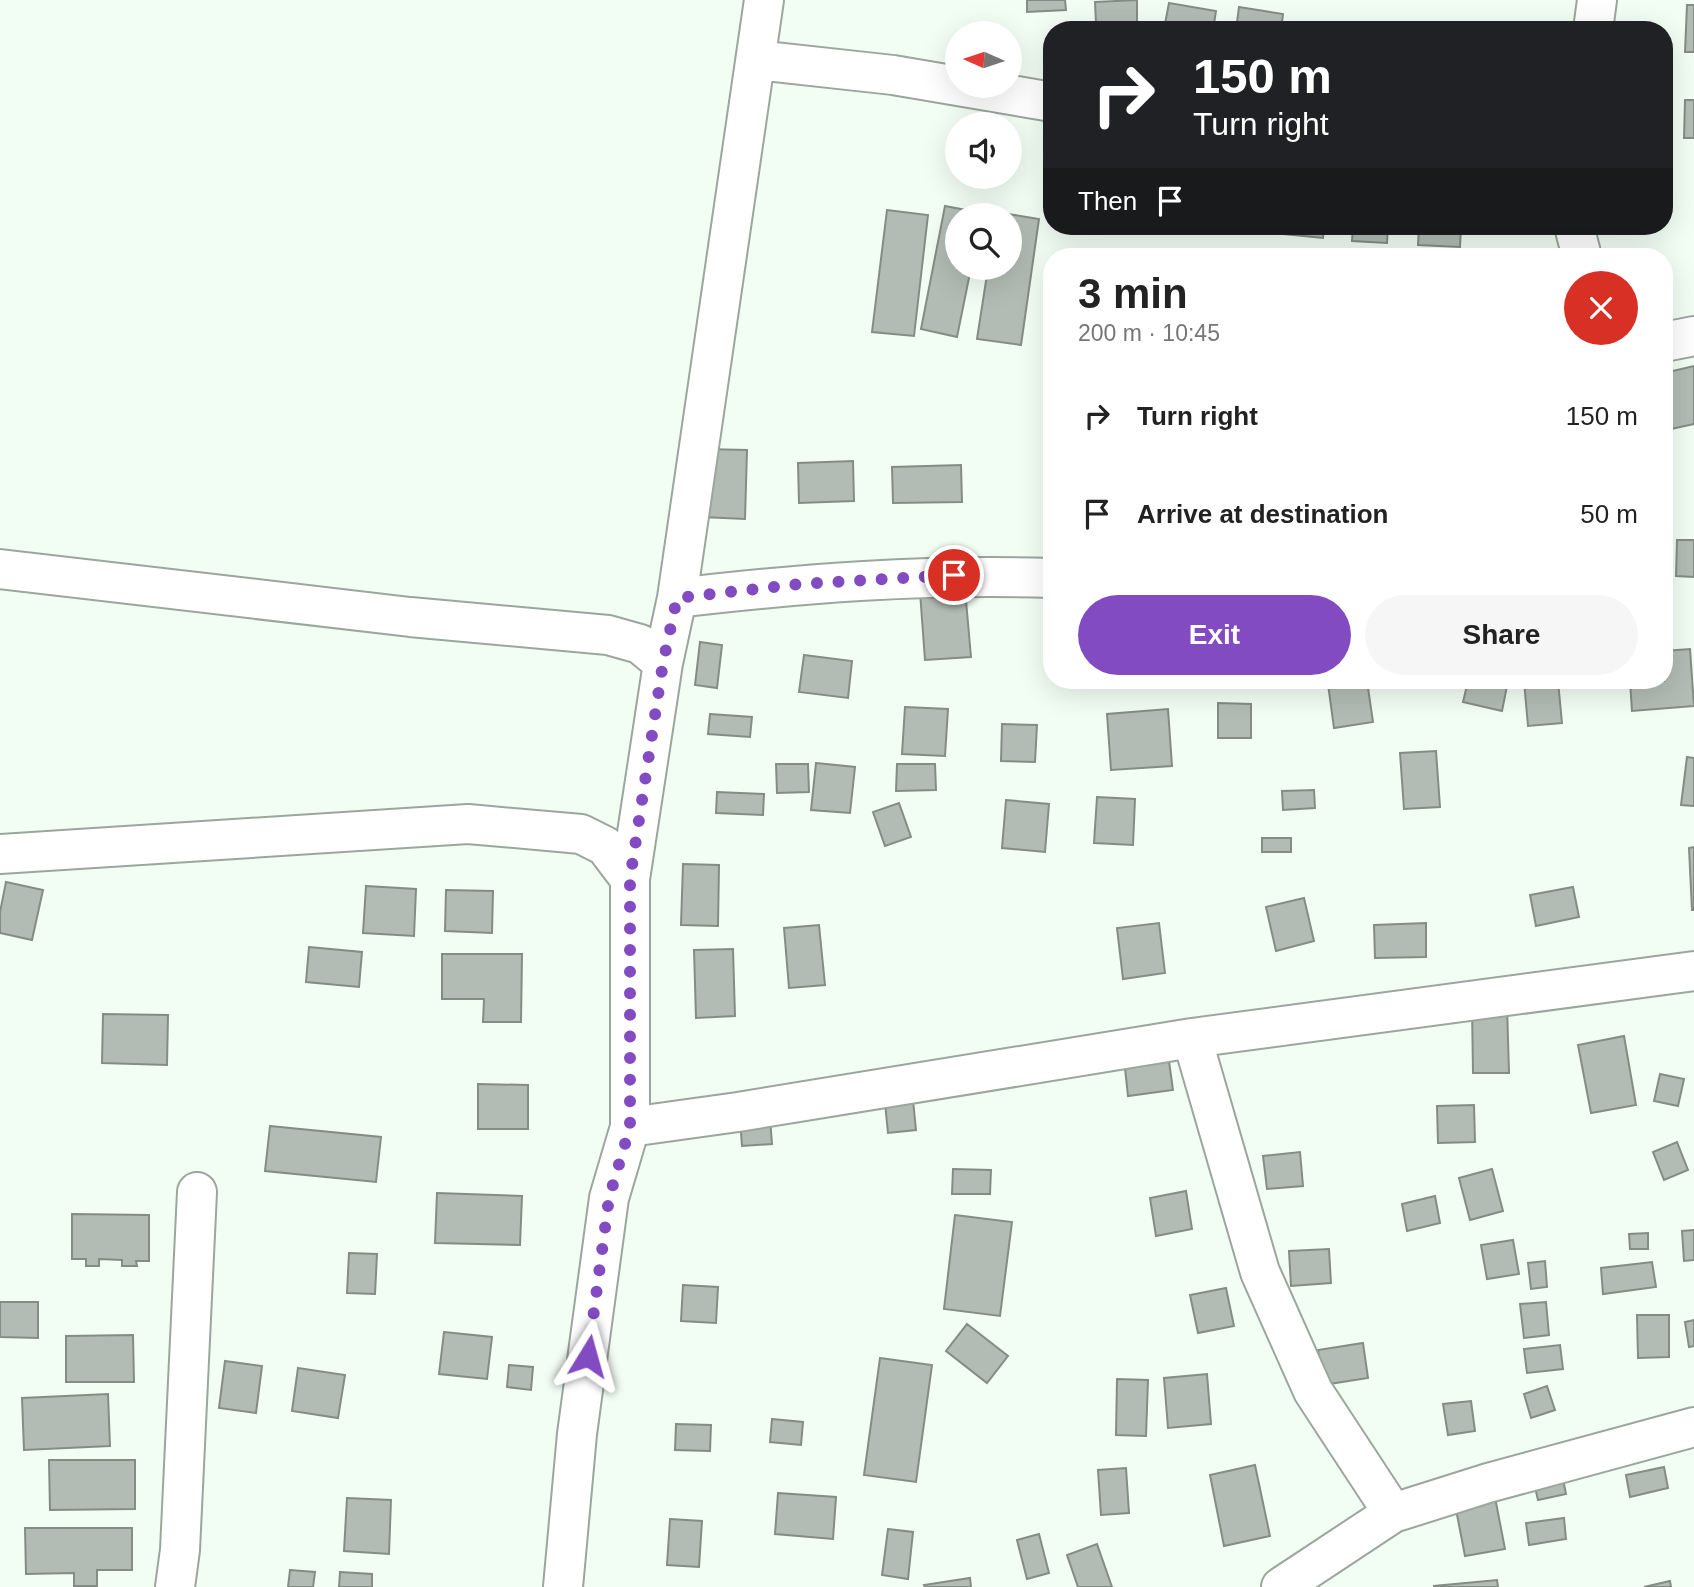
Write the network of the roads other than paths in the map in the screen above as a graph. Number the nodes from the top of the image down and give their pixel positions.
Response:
1 (764, 0) edge
2 (1598, 0) edge
3 (1594, 21) edge
4 (757, 60) junction
5 (1043, 100) edge
6 (1694, 336) edge
7 (1673, 340) edge
8 (0, 569) edge
9 (1043, 579) edge
10 (677, 598) junction
11 (663, 663) junction
12 (0, 854) edge
13 (630, 879) junction
14 (1694, 971) edge
15 (1192, 1038) junction
16 (630, 1127) junction
17 (197, 1192) dead end
18 (1694, 1427) edge
19 (1393, 1513) junction
20 (175, 1587) edge
21 (563, 1587) edge
22 (1281, 1587) edge

1 - 4 street
2 - 3 street
4 - 5 street
4 - 10 street
6 - 7 street
8 - 11 street
9 - 10 street
10 - 11 street
11 - 13 street
12 - 13 street
13 - 16 street
14 - 15 street
15 - 16 street
15 - 19 street
16 - 21 street
17 - 20 street
18 - 19 street
19 - 22 street

